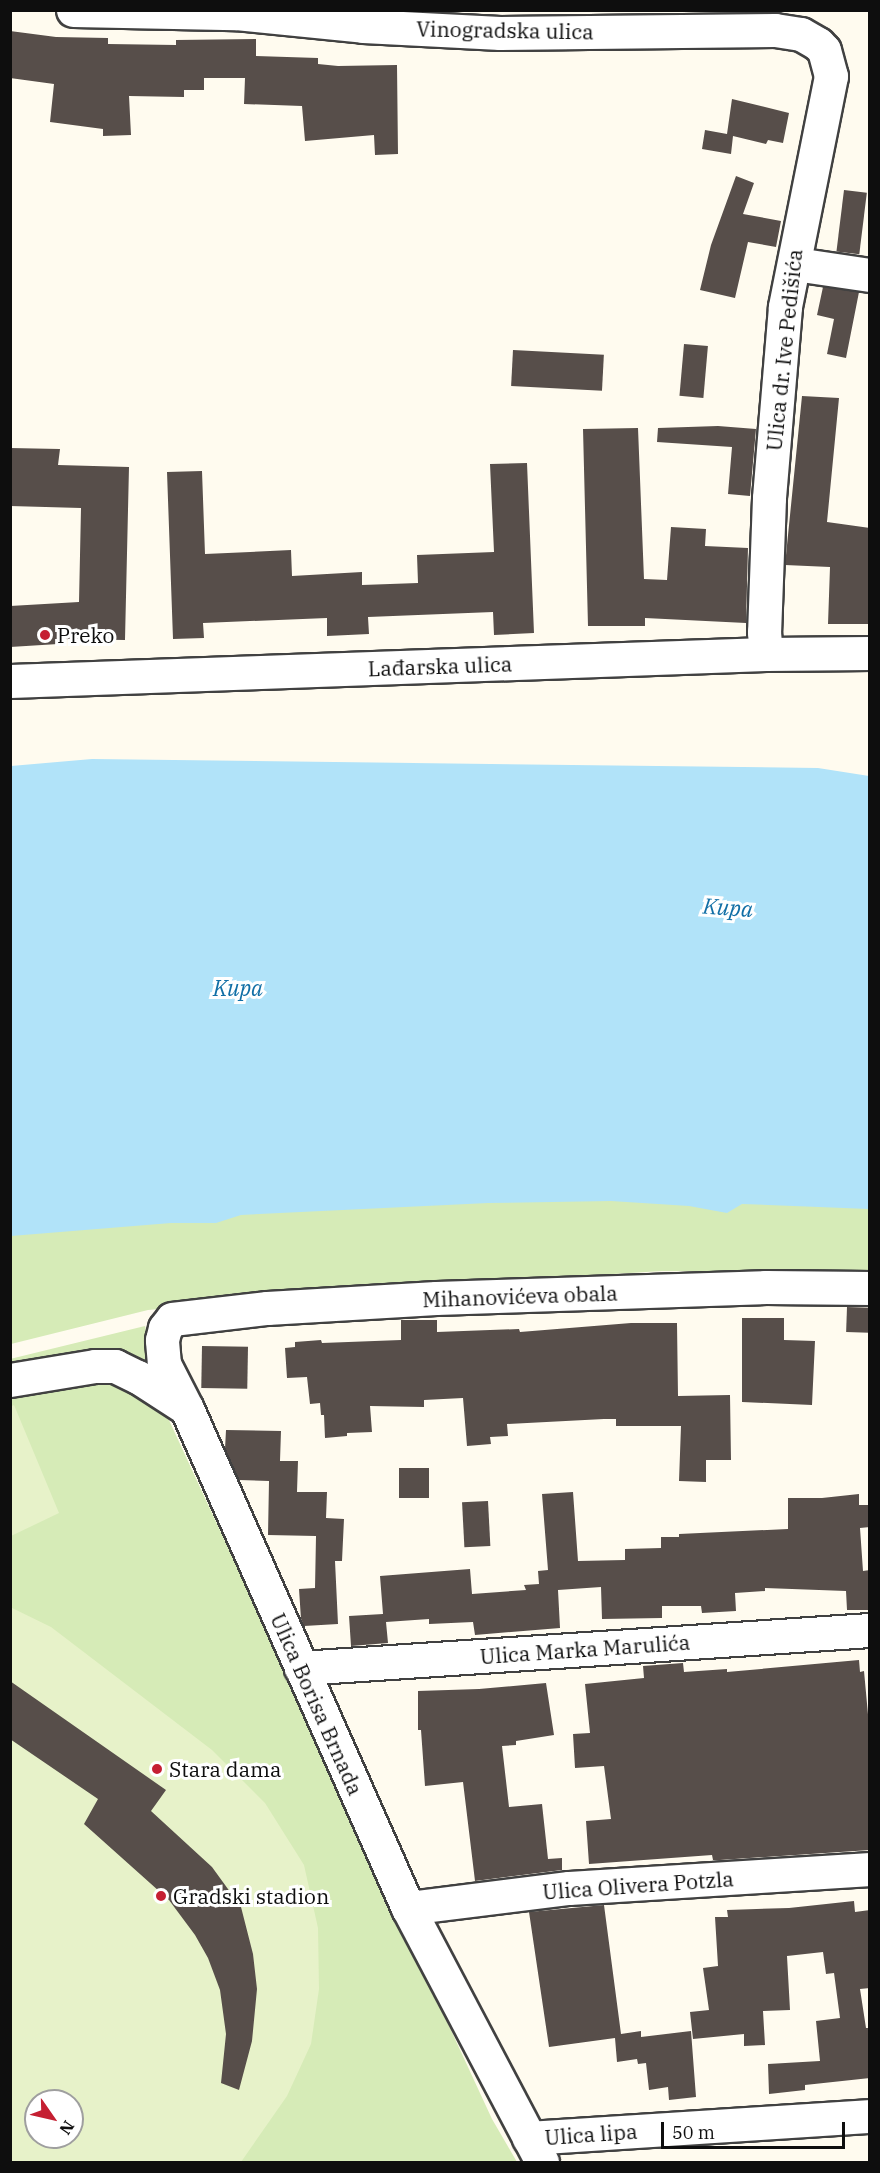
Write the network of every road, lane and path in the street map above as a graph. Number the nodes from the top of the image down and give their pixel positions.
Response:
1 (73, 10) edge
2 (824, 50) joint
3 (809, 266) dead end
4 (870, 275) edge
5 (870, 653) edge
6 (766, 654) junction
7 (10, 681) edge
8 (870, 1288) edge
9 (172, 1319) joint
10 (10, 1380) edge
11 (187, 1409) junction
12 (870, 1630) edge
13 (301, 1668) junction
14 (870, 1869) edge
15 (408, 1908) junction
16 (870, 2116) edge
17 (535, 2150) edge

1 - 2 street, Vinogradska ulica
2 - 6 street, Ulica dr. Ive Pedišića
3 - 4 street
5 - 6 street, Lađarska ulica
6 - 7 street, Lađarska ulica
8 - 9 street, Mihanovićeva obala
9 - 11 street, Ulica Borisa Brnada
10 - 11 street
11 - 13 street, Ulica Borisa Brnada
12 - 13 street, Ulica Marka Marulića
13 - 15 street, Ulica Borisa Brnada
14 - 15 street, Ulica Olivera Potzla
15 - 17 street, Ulica Borisa Brnada
16 - 17 street, Ulica lipa

